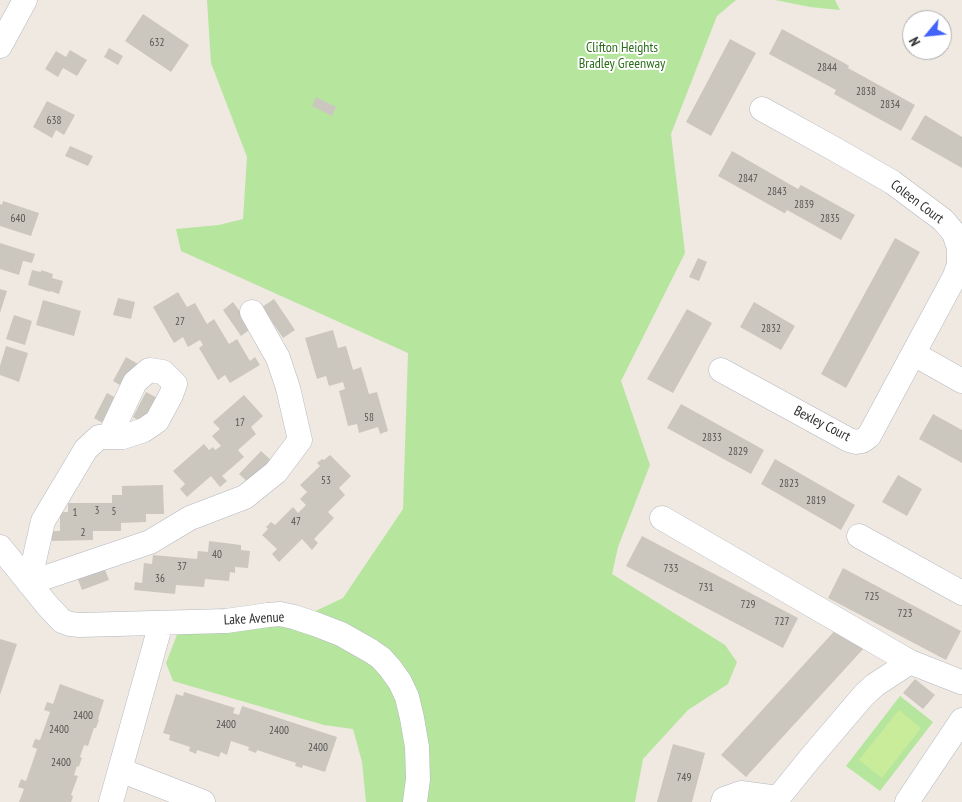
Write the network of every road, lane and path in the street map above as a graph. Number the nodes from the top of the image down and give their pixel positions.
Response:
1 (25, 0) edge
2 (0, 46) edge
3 (762, 109) dead end
4 (252, 312) dead end
5 (914, 354) junction
6 (721, 370) dead end
7 (962, 381) edge
8 (108, 437) dead end
9 (662, 518) dead end
10 (859, 536) dead end
11 (0, 546) edge
12 (29, 583) junction
13 (962, 592) edge
14 (161, 623) junction
15 (910, 662) junction
16 (962, 684) edge
17 (962, 720) edge
18 (120, 770) junction
19 (777, 800) edge
20 (111, 802) edge
21 (203, 802) edge
22 (415, 802) edge
23 (723, 802) edge
24 (906, 802) edge

1 - 2 street
3 - 5 street, Coleen Court
4 - 12 street
5 - 6 street, Bexley Court
5 - 7 street
8 - 12 street
9 - 15 street
10 - 13 street
11 - 12 street, Lake Avenue
12 - 14 street, Lake Avenue
14 - 18 street
14 - 22 street, Lake Avenue
15 - 16 street
15 - 19 street
17 - 24 street
18 - 20 street
18 - 21 street
19 - 23 street

